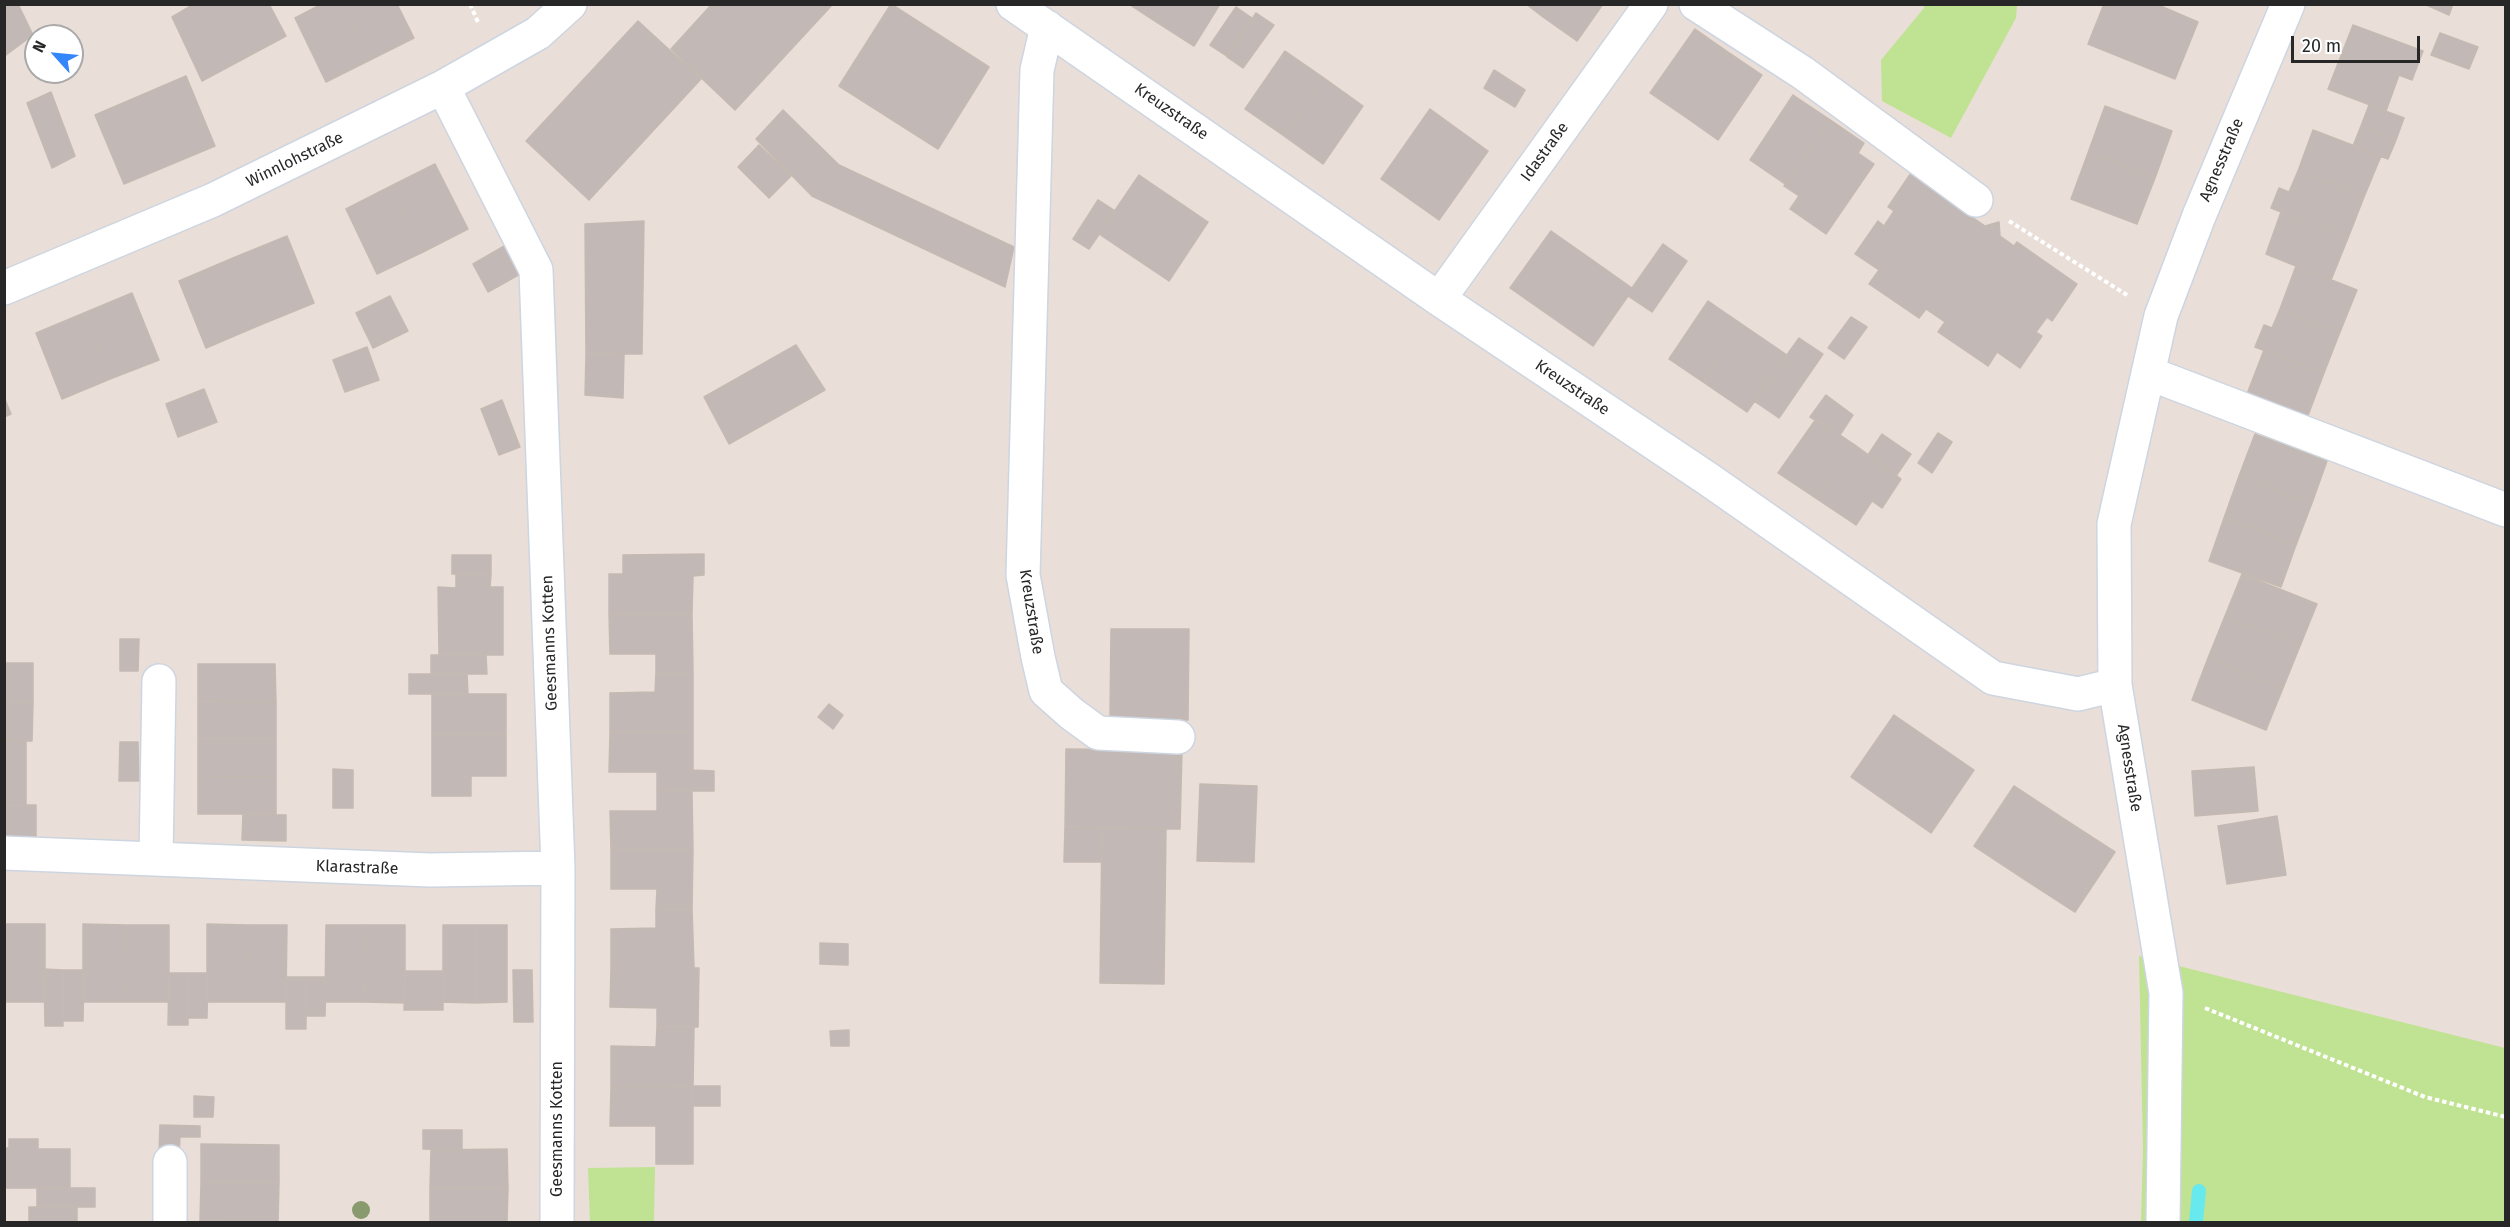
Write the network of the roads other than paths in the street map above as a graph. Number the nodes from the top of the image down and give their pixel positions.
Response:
1 (570, 4) edge
2 (1013, 4) edge
3 (1651, 4) edge
4 (1696, 4) edge
5 (2288, 4) edge
6 (1047, 27) junction
7 (443, 87) junction
8 (1976, 200) road end
9 (4, 288) edge
10 (1439, 299) junction
11 (2148, 373) junction
12 (2505, 510) edge
13 (159, 681) dead end
14 (2115, 685) junction
15 (1178, 737) dead end
16 (4, 854) edge
17 (156, 859) junction
18 (558, 868) junction
19 (170, 1162) dead end
20 (170, 1222) edge
21 (557, 1222) edge
22 (2163, 1222) edge

1 - 7 street, Winnlohstraße
2 - 6 street, Kreuzstraße
3 - 10 street, Idastraße
4 - 8 street
5 - 11 street, Agnesstraße
6 - 10 street, Kreuzstraße
6 - 15 street, Kreuzstraße
7 - 9 street, Winnlohstraße
7 - 18 street, Geesmanns Kotten
10 - 14 street, Kreuzstraße
11 - 12 street
11 - 14 street, Agnesstraße
13 - 17 street
14 - 22 street, Agnesstraße
16 - 17 street, Klarastraße
17 - 18 street, Klarastraße
18 - 21 street, Geesmanns Kotten
19 - 20 street

